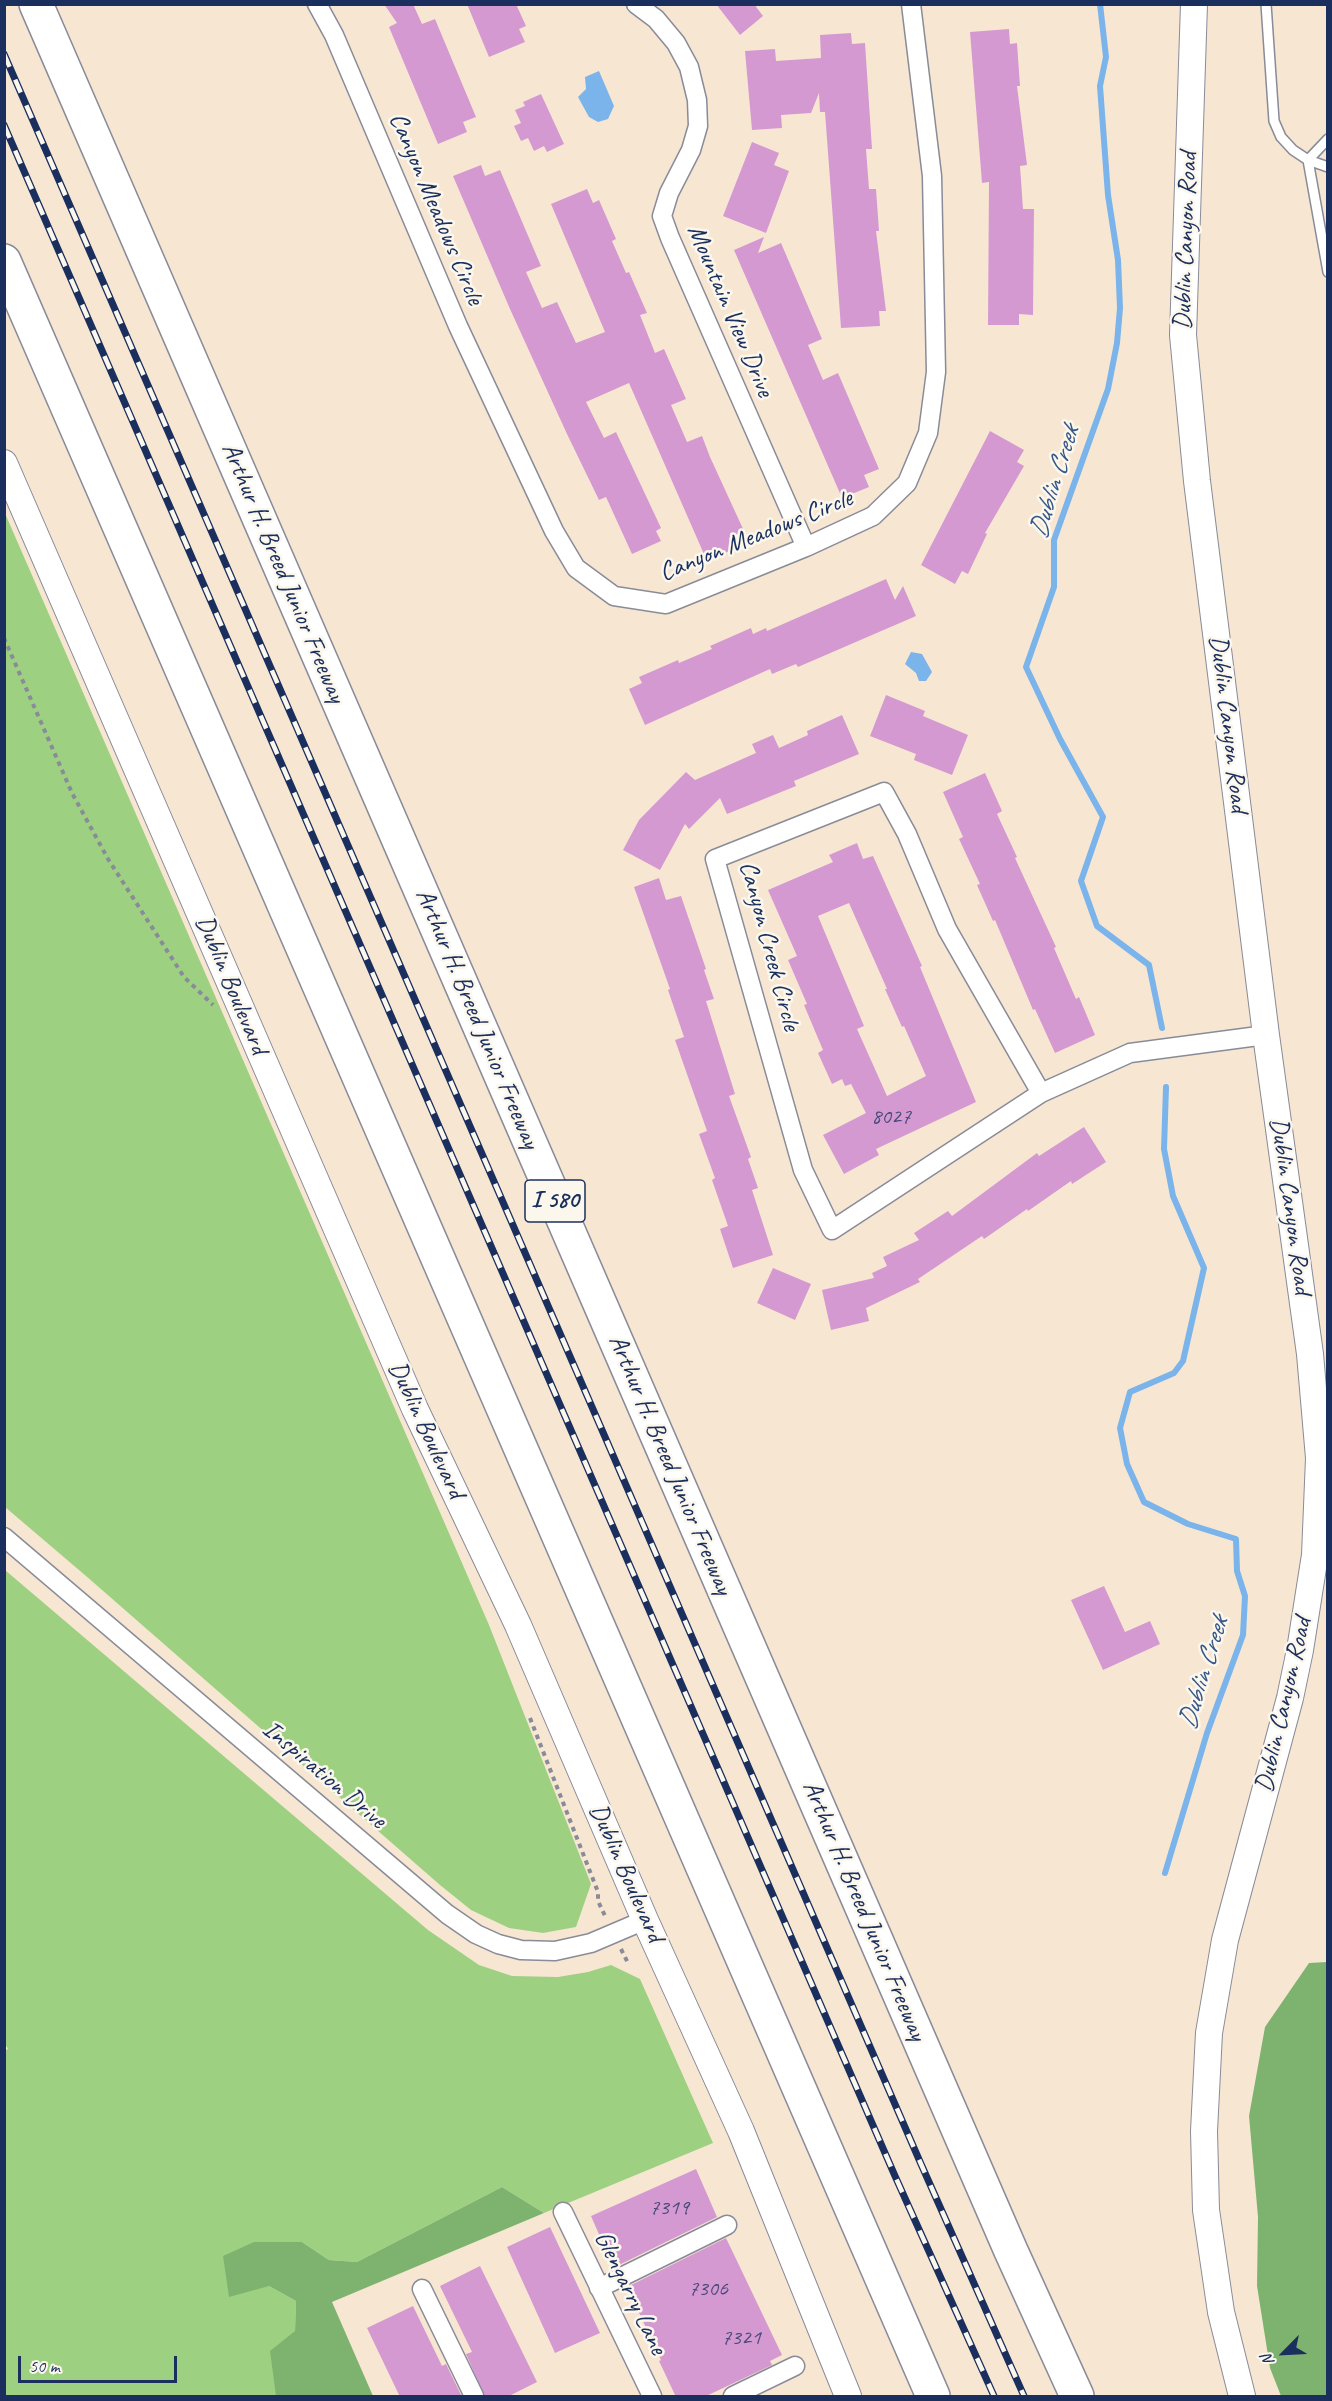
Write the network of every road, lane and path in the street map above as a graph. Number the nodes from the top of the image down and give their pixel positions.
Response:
1 (36, 4) edge
2 (317, 4) edge
3 (636, 4) edge
4 (1194, 4) edge
5 (1266, 4) edge
6 (917, 6) edge
7 (1328, 139) edge
8 (1308, 159) junction
9 (1328, 167) edge
10 (4, 261) edge
11 (1328, 272) edge
12 (4, 463) edge
13 (806, 547) junction
14 (4, 638) edge
15 (218, 1010) dead end
16 (1266, 1035) junction
17 (1041, 1093) junction
18 (4, 1537) edge
19 (645, 1920) junction
20 (563, 2212) dead end
21 (727, 2225) dead end
22 (599, 2288) junction
23 (422, 2289) dead end
24 (795, 2366) dead end
25 (474, 2397) edge
26 (652, 2397) edge
27 (734, 2397) edge
28 (848, 2397) edge
29 (933, 2397) edge
30 (1077, 2397) edge
31 (1242, 2397) edge

1 - 30 highway, Arthur H. Breed Junior Freeway / I 580
2 - 13 street, Canyon Meadows Circle
3 - 13 street, Mountain View Drive
4 - 16 main road, Dublin Canyon Road
5 - 8 lane
6 - 13 street, Canyon Meadows Circle
7 - 8 lane
8 - 9 lane
8 - 11 lane
10 - 29 highway
12 - 19 main road, Dublin Boulevard
14 - 15 path
16 - 17 street, Canyon Creek Circle
16 - 31 main road, Dublin Canyon Road
17 - 17 street, Canyon Creek Circle
18 - 19 street, Inspiration Drive
19 - 28 main road, Dublin Boulevard
20 - 22 street, Glengarry Lane
21 - 22 street
22 - 26 street, Glengarry Lane
23 - 25 street
24 - 27 street

